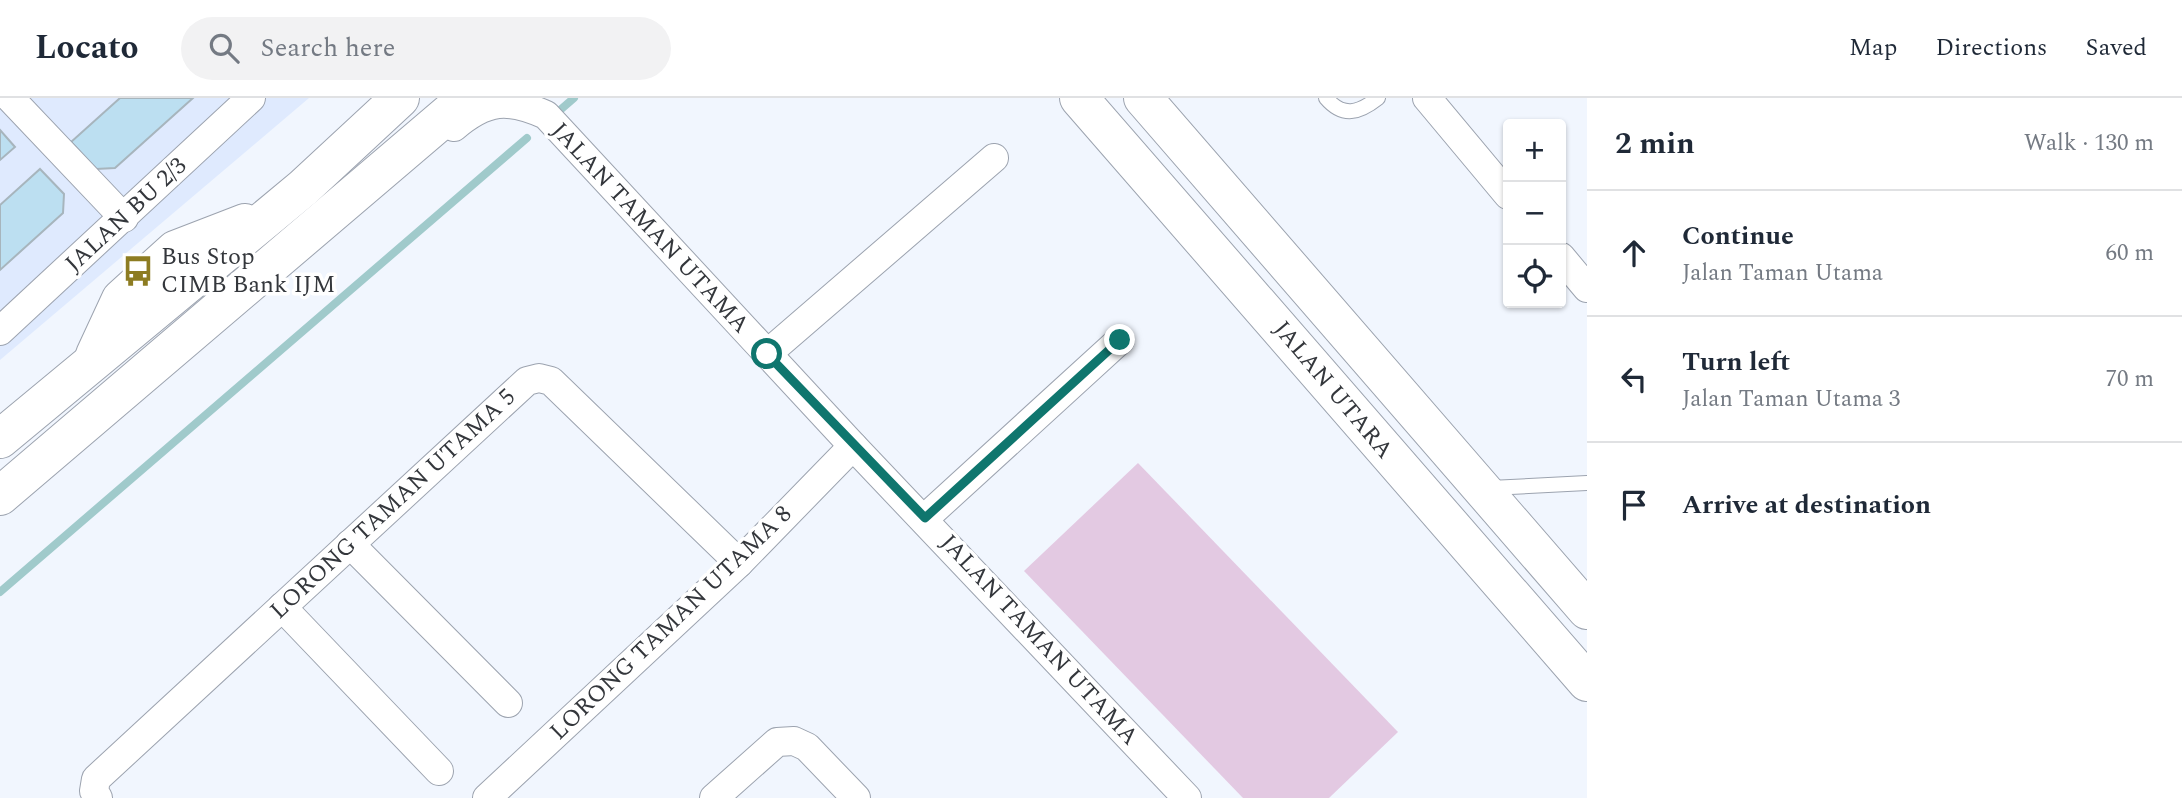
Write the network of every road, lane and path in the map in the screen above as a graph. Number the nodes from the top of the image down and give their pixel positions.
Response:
1 (10, 98) edge
2 (251, 98) edge
3 (400, 98) edge
4 (467, 98) edge
5 (1079, 98) edge
6 (1143, 98) edge
7 (1326, 98) edge
8 (1378, 98) edge
9 (1427, 98) edge
10 (544, 107) edge
11 (995, 158) dead end
12 (392, 163) junction
13 (1503, 189) edge
14 (124, 218) junction
15 (1566, 263) edge
16 (1587, 288) edge
17 (0, 331) edge
18 (1120, 340) dead end
19 (767, 354) junction
20 (0, 439) edge
21 (853, 446) junction
22 (1587, 483) edge
23 (1481, 489) junction
24 (0, 496) edge
25 (925, 518) junction
26 (350, 544) junction
27 (739, 563) junction
28 (1579, 592) edge
29 (282, 607) junction
30 (1587, 676) edge
31 (1587, 682) edge
32 (508, 703) dead end
33 (439, 771) dead end
34 (98, 798) edge
35 (487, 798) edge
36 (714, 798) edge
37 (856, 798) edge
38 (1187, 798) edge

1 - 14 street
2 - 14 street, JALAN BU 2/3
3 - 20 main road
4 - 12 main road
5 - 31 main road, JALAN UTARA
6 - 23 main road, JALAN UTARA
7 - 8 lane
9 - 13 street
10 - 12 street
10 - 19 street, JALAN TAMAN UTAMA
11 - 19 street
12 - 24 main road
14 - 17 street, JALAN BU 2/3
15 - 16 street
18 - 25 street
19 - 21 street, JALAN TAMAN UTAMA
21 - 25 street, JALAN TAMAN UTAMA
21 - 27 street, LORONG TAMAN UTAMA 8
22 - 23 lane
23 - 28 main road, JALAN UTARA
25 - 38 street, JALAN TAMAN UTAMA
26 - 27 street, LORONG TAMAN UTAMA 5
26 - 29 street, LORONG TAMAN UTAMA 5
26 - 32 street
27 - 35 street, LORONG TAMAN UTAMA 8
28 - 30 main road
29 - 33 street
29 - 34 street, LORONG TAMAN UTAMA 5
36 - 37 street

